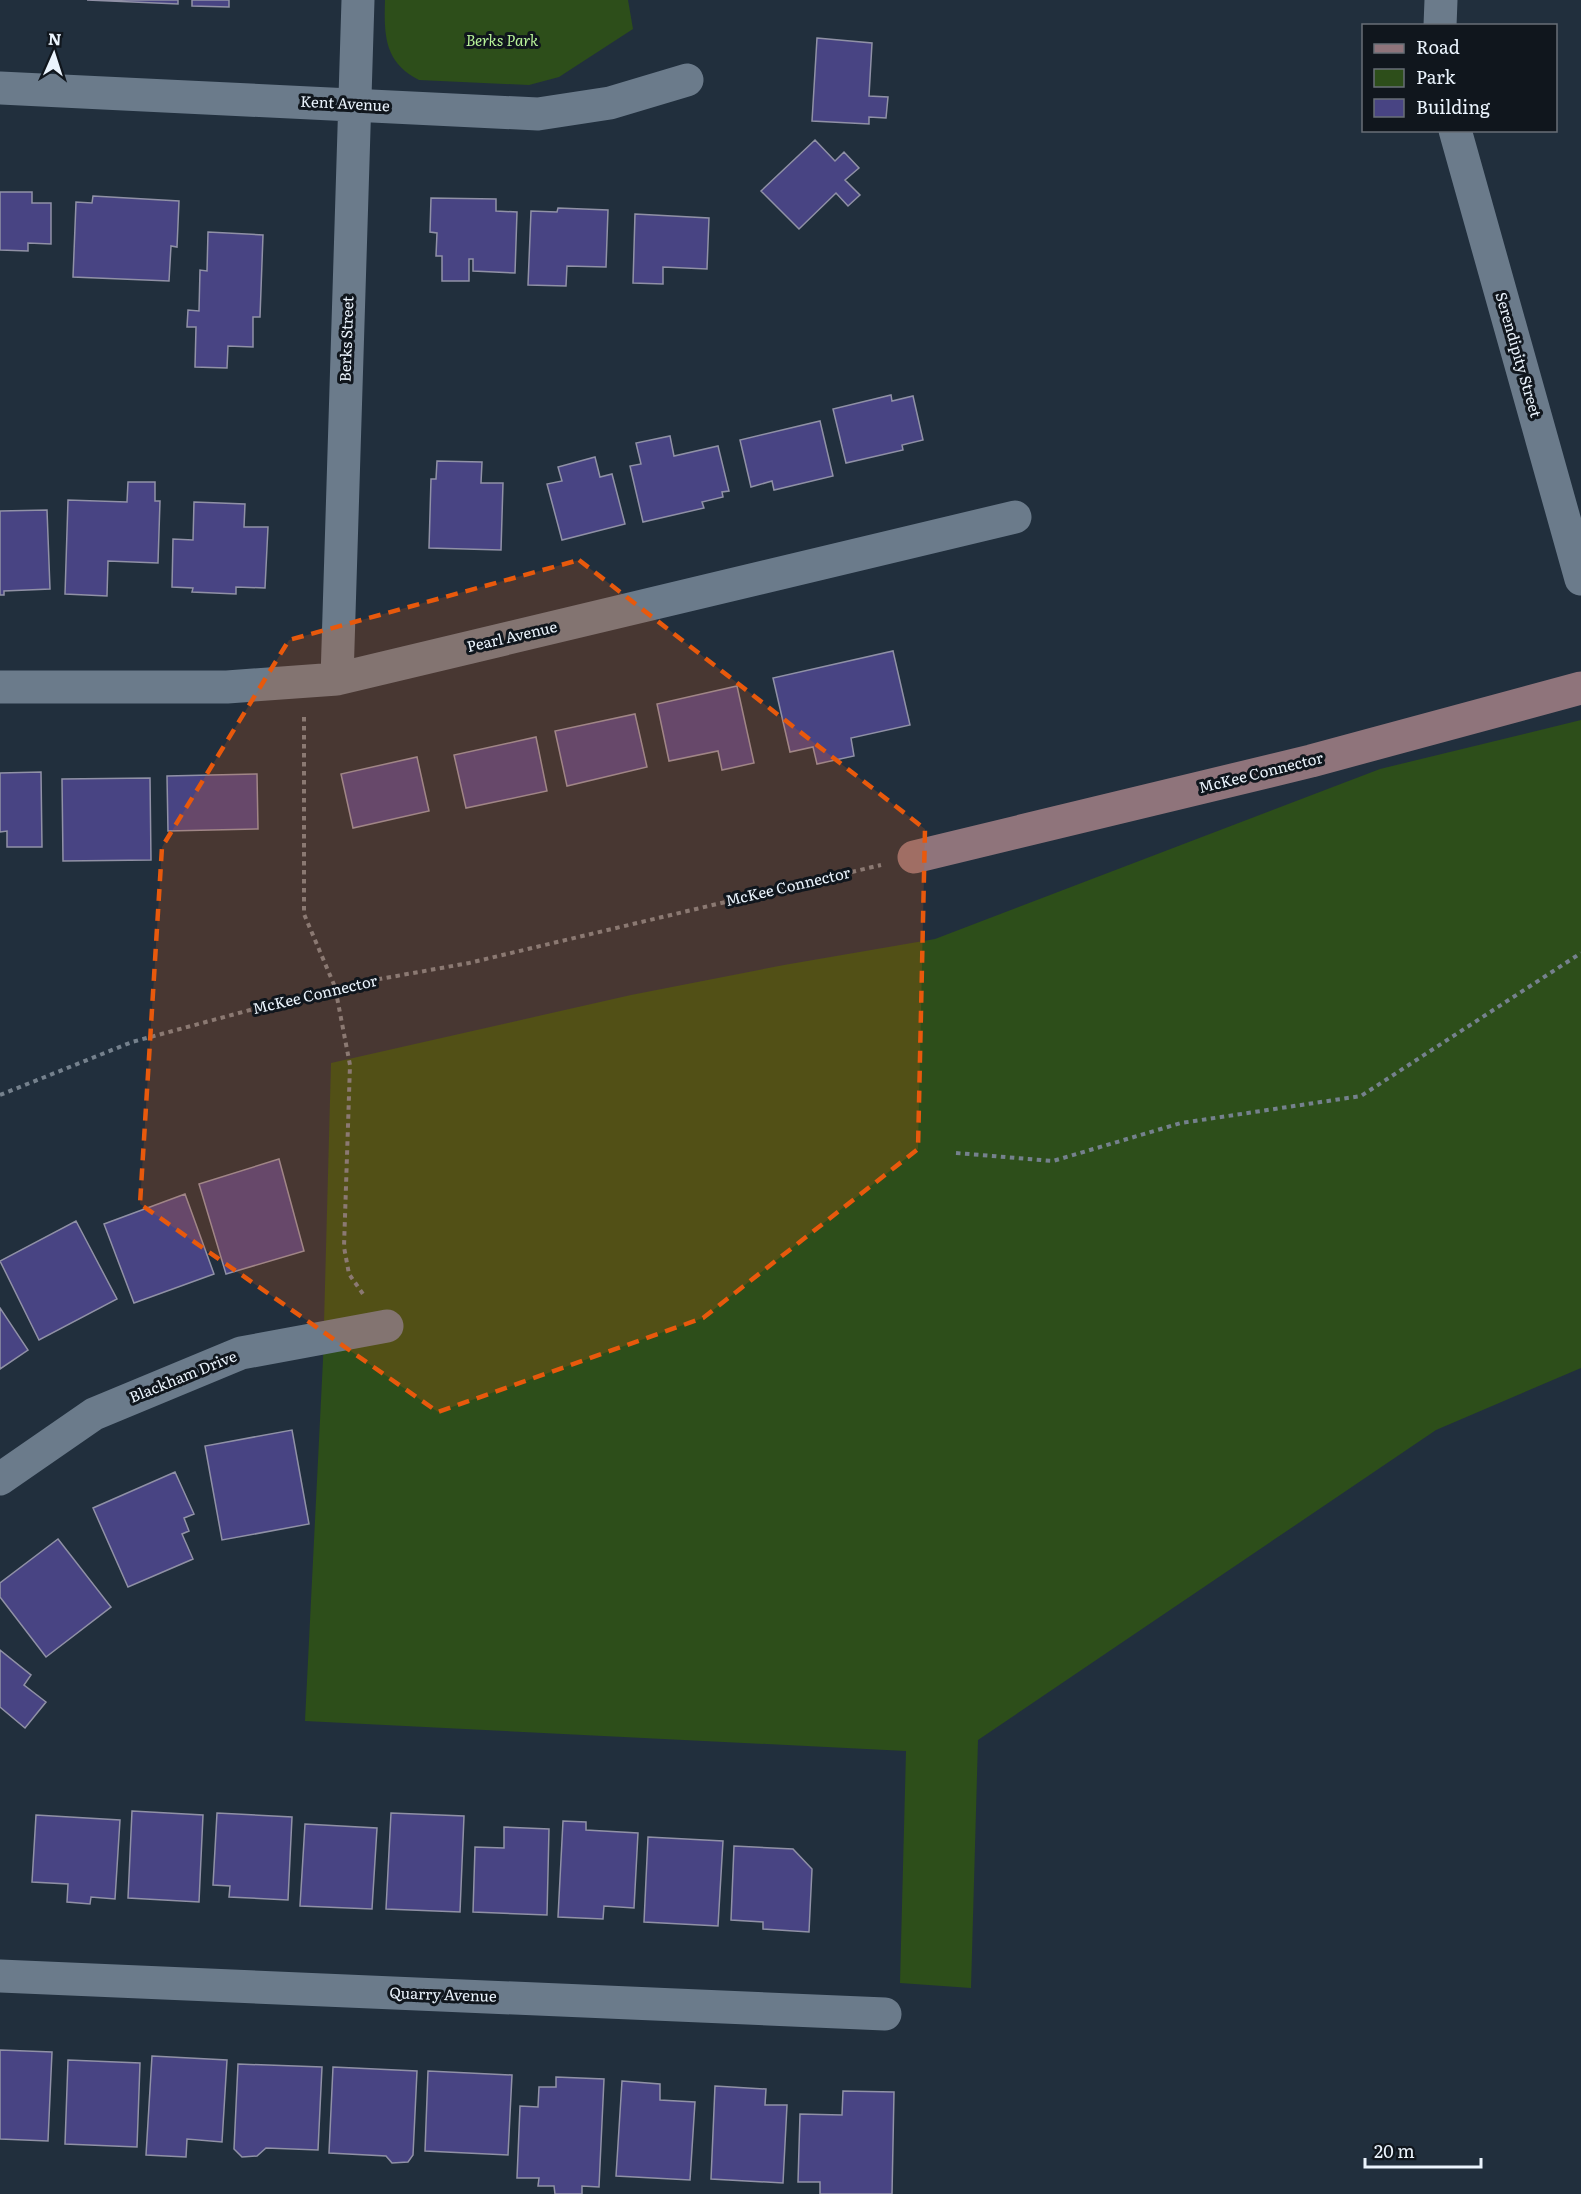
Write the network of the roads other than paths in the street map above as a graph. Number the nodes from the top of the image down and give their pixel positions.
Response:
1 (358, 0) edge
2 (1441, 0) edge
3 (1440, 24) edge
4 (687, 80) dead end
5 (0, 88) edge
6 (353, 104) junction
7 (1456, 132) edge
8 (1015, 517) dead end
9 (1581, 579) edge
10 (337, 679) junction
11 (0, 687) edge
12 (1581, 688) edge
13 (914, 857) road end
14 (387, 1326) road end
15 (0, 1479) edge
16 (0, 1976) edge
17 (885, 2014) dead end

1 - 6 street, Berks Street
2 - 3 street
4 - 6 street, Kent Avenue
5 - 6 street, Kent Avenue
6 - 10 street, Berks Street
7 - 9 street, Serendipity Street
8 - 10 street, Pearl Avenue
10 - 11 street, Pearl Avenue
12 - 13 main road, McKee Connector
14 - 15 street, Blackham Drive
16 - 17 street, Quarry Avenue

